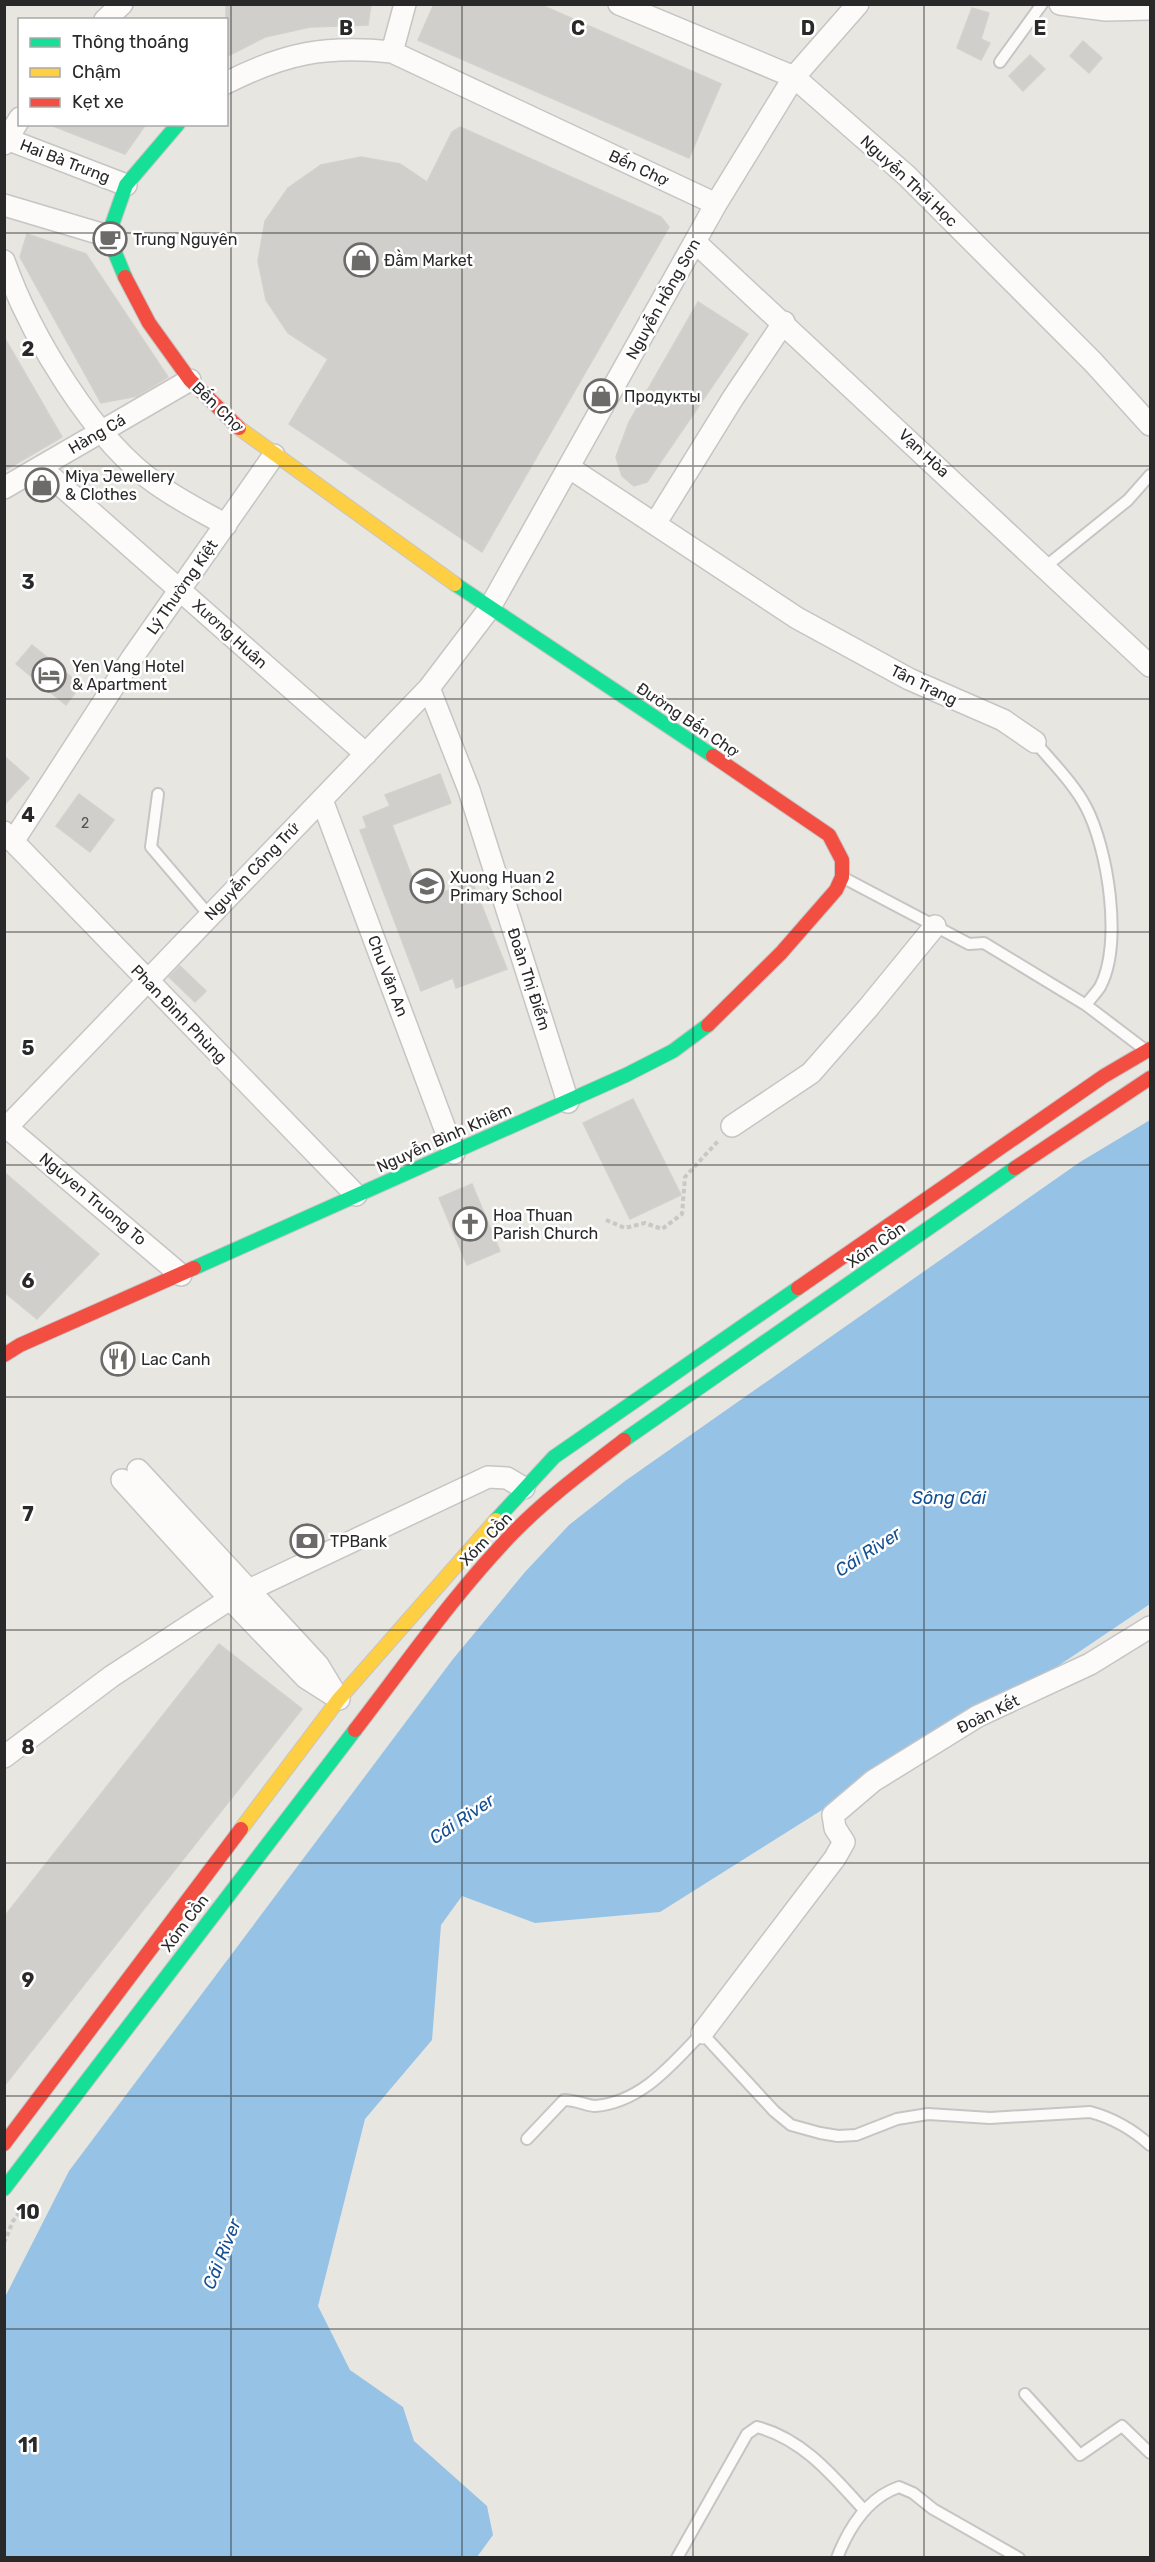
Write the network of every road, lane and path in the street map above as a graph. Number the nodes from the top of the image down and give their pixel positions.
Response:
1 (122, 4) edge
2 (405, 4) edge
3 (619, 4) edge
4 (858, 4) edge
5 (1042, 4) edge
6 (1060, 4) edge
7 (1150, 9) edge
8 (107, 18) edge
9 (392, 52) junction
10 (1000, 62) dead end
11 (794, 77) junction
12 (228, 82) edge
13 (18, 121) edge
14 (175, 126) edge
15 (5, 140) edge
16 (126, 185) junction
17 (716, 204) junction
18 (4, 205) edge
19 (108, 236) junction
20 (695, 242) junction
21 (4, 261) edge
22 (784, 322) junction
23 (190, 380) junction
24 (1150, 425) edge
25 (100, 432) junction
26 (274, 455) junction
27 (40, 467) junction
28 (570, 468) junction
29 (1150, 475) edge
30 (4, 488) edge
31 (655, 524) junction
32 (226, 525) junction
33 (1045, 567) junction
34 (180, 590) junction
35 (489, 609) junction
36 (1150, 666) edge
37 (429, 688) junction
38 (1035, 742) joint
39 (366, 754) junction
40 (158, 794) dead end
41 (322, 800) junction
42 (9, 836) edge
43 (842, 877) junction
44 (209, 915) junction
45 (934, 926) junction
46 (147, 981) junction
47 (1086, 1005) junction
48 (1149, 1052) edge
49 (1150, 1078) edge
50 (568, 1102) junction
51 (6, 1126) edge
52 (732, 1126) joint
53 (454, 1153) junction
54 (356, 1195) junction
55 (606, 1220) dead end
56 (181, 1275) junction
57 (10, 1345) edge
58 (130, 1475) dead end
59 (524, 1488) junction
60 (239, 1594) junction
61 (1150, 1627) edge
62 (350, 1708) junction
63 (4, 1757) edge
64 (702, 2033) junction
65 (527, 2139) dead end
66 (4, 2144) edge
67 (1150, 2145) edge
68 (4, 2189) edge
69 (34, 2192) dead end
70 (4, 2243) edge
71 (1025, 2394) dead end
72 (1150, 2453) edge
73 (864, 2510) junction
74 (677, 2558) edge
75 (837, 2558) edge
76 (1018, 2558) edge

1 - 8 street
2 - 9 street
3 - 11 street, Nguyễn Thái Học
4 - 11 street, Nguyễn Hồng Sơn
5 - 10 lane
6 - 7 street
9 - 12 street, Bến Chợ
9 - 17 street, Bến Chợ
11 - 17 street, Nguyễn Hồng Sơn
11 - 24 street, Nguyễn Thái Học
13 - 15 street
14 - 16 street
15 - 16 street, Hai Bà Trưng
16 - 19 street
17 - 20 street, Nguyễn Hồng Sơn
18 - 19 street
19 - 23 street, Bến Chợ
20 - 22 street, Vạn Hòa
20 - 28 street, Nguyễn Hồng Sơn
21 - 25 street
22 - 31 street
22 - 33 street, Vạn Hòa
23 - 25 street, Hàng Cá
23 - 26 street, Bến Chợ
25 - 27 street, Hàng Cá
25 - 32 street
26 - 32 street, Lý Thường Kiệt
26 - 35 street, Bến Chợ
27 - 30 street, Hàng Cá
27 - 34 street, Xương Huân
28 - 31 street, Tân Trang
28 - 35 street, Nguyễn Hồng Sơn
29 - 33 lane
31 - 38 street, Tân Trang
32 - 34 street, Lý Thường Kiệt
33 - 36 street, Vạn Hòa
34 - 39 street, Xương Huân
34 - 42 street, Lý Thường Kiệt
35 - 37 street, Nguyễn Công Trứ
35 - 43 street, Đường Bến Chợ
37 - 39 street, Nguyễn Công Trứ
37 - 50 street, Đoàn Thị Điểm
38 - 47 lane, Tân Trang
39 - 41 street, Nguyễn Công Trứ
40 - 44 lane
41 - 44 street, Nguyễn Công Trứ
41 - 53 street, Chu Văn An
42 - 46 street, Phan Đình Phùng
43 - 45 lane
43 - 50 street, Nguyễn Bình Khiêm
44 - 46 street, Nguyễn Công Trứ
45 - 47 lane
45 - 52 street
46 - 51 street, Nguyễn Công Trứ
46 - 54 street, Phan Đình Phùng
47 - 48 lane
48 - 59 street, Xóm Cồn
49 - 62 street, Xóm Cồn
50 - 53 street, Nguyễn Bình Khiêm
51 - 56 street, Nguyen Truong To
52 - 55 path
53 - 54 street, Nguyễn Bình Khiêm
54 - 56 street, Nguyễn Bình Khiêm
56 - 57 street, Nguyễn Bình Khiêm
58 - 60 street
59 - 60 street
59 - 62 street, Xóm Cồn
60 - 62 street
60 - 63 street
61 - 64 street, Đoàn Kết
62 - 66 street, Xóm Cồn
62 - 68 street, Xóm Cồn
64 - 65 lane
64 - 67 lane
69 - 70 path
71 - 72 lane
73 - 74 lane
73 - 75 lane
73 - 76 lane

